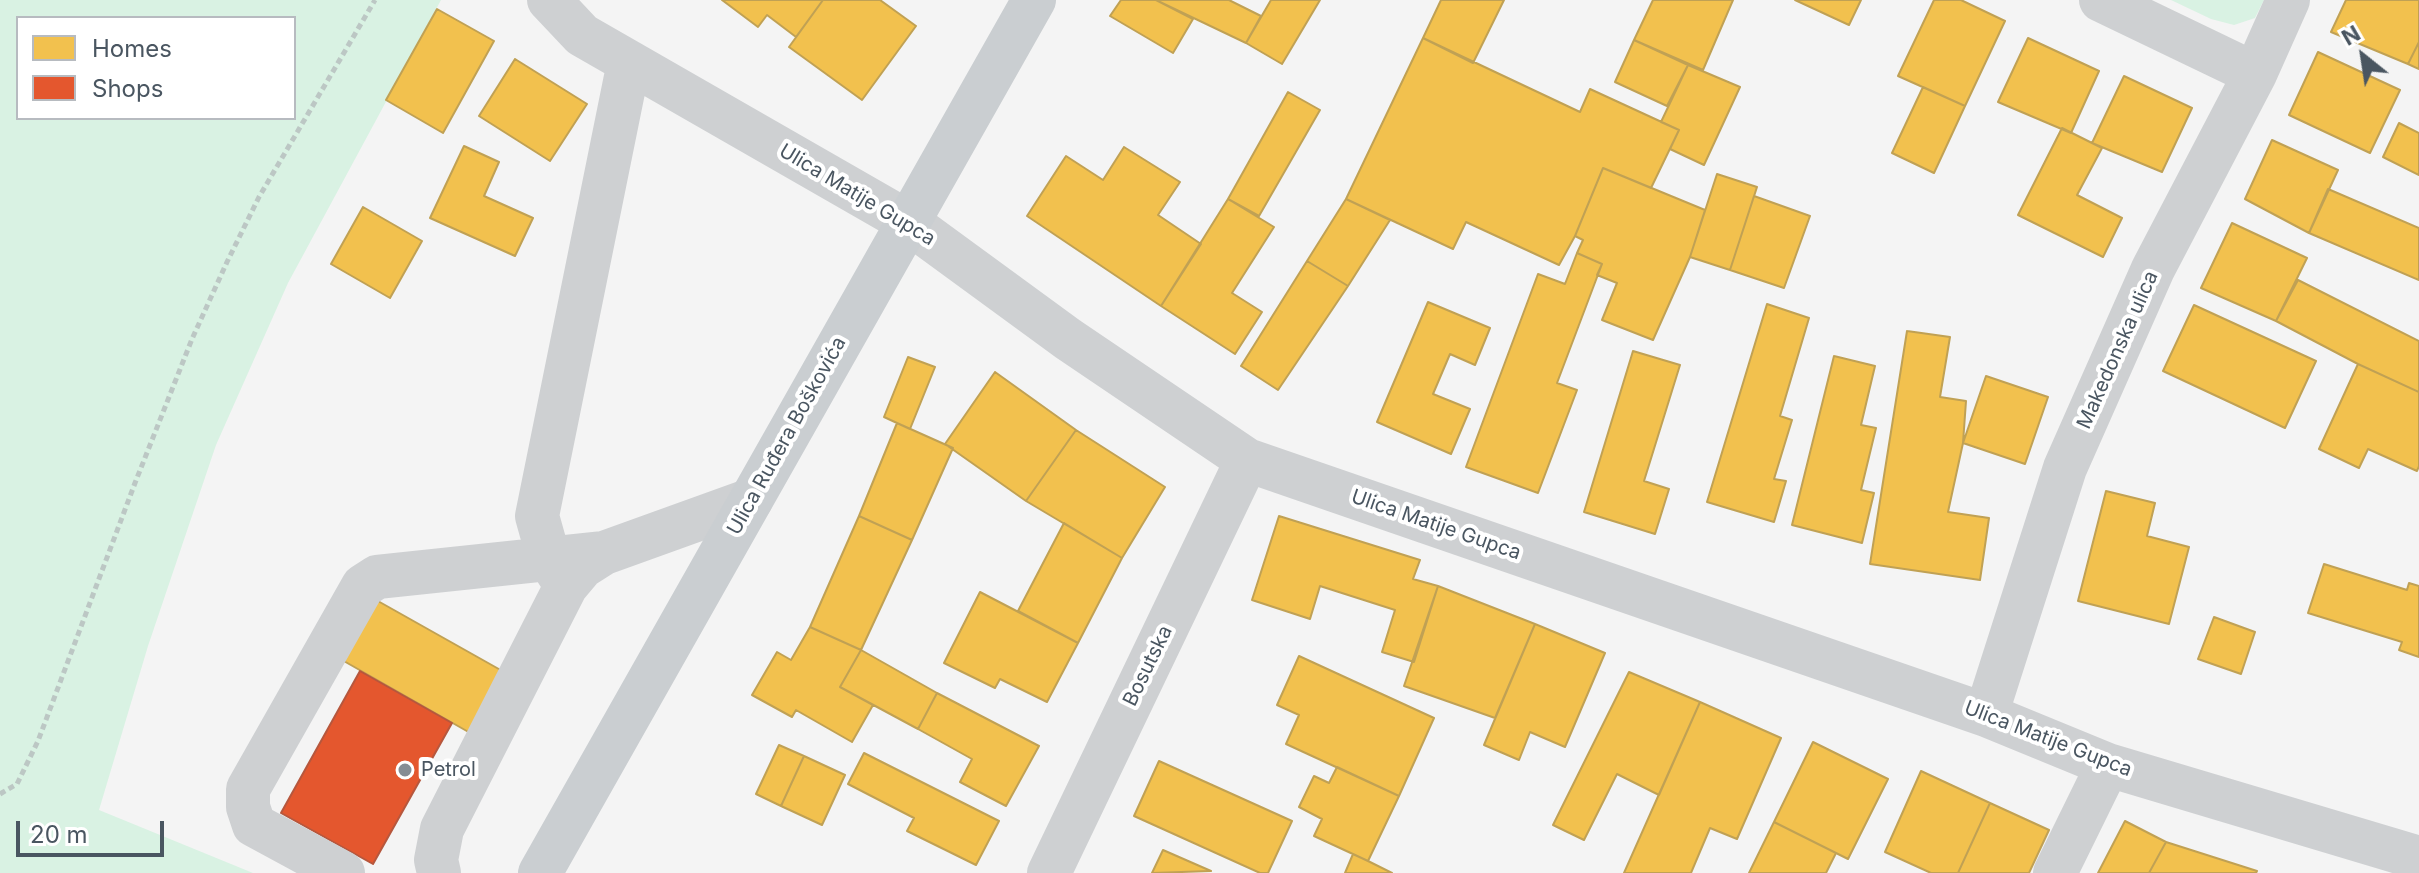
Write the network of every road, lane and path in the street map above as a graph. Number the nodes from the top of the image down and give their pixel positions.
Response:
1 (375, 0) edge
2 (549, 0) edge
3 (1034, 0) edge
4 (2101, 0) edge
5 (2288, 0) edge
6 (629, 62) junction
7 (2255, 74) junction
8 (908, 222) junction
9 (1247, 460) junction
10 (751, 500) junction
11 (558, 572) junction
12 (1986, 715) junction
13 (2108, 765) junction
14 (0, 794) edge
15 (2419, 858) edge
16 (343, 873) edge
17 (439, 873) edge
18 (540, 873) edge
19 (1049, 873) edge
20 (2055, 873) edge

1 - 14 path
2 - 6 street, Ulica Matije Gupca
3 - 8 main road, Ulica Ruđera Boškovića
4 - 7 street
5 - 7 street, Makedonska ulica
6 - 8 street, Ulica Matije Gupca
6 - 11 street
7 - 12 street, Makedonska ulica
8 - 9 street, Ulica Matije Gupca
8 - 10 main road, Ulica Ruđera Boškovića
9 - 12 street, Ulica Matije Gupca
9 - 19 street, Bosutska
10 - 11 street
10 - 18 main road, Ulica Ruđera Boškovića
11 - 16 street
11 - 17 street
12 - 13 street, Ulica Matije Gupca
13 - 15 street, Ulica Matije Gupca
13 - 20 street

